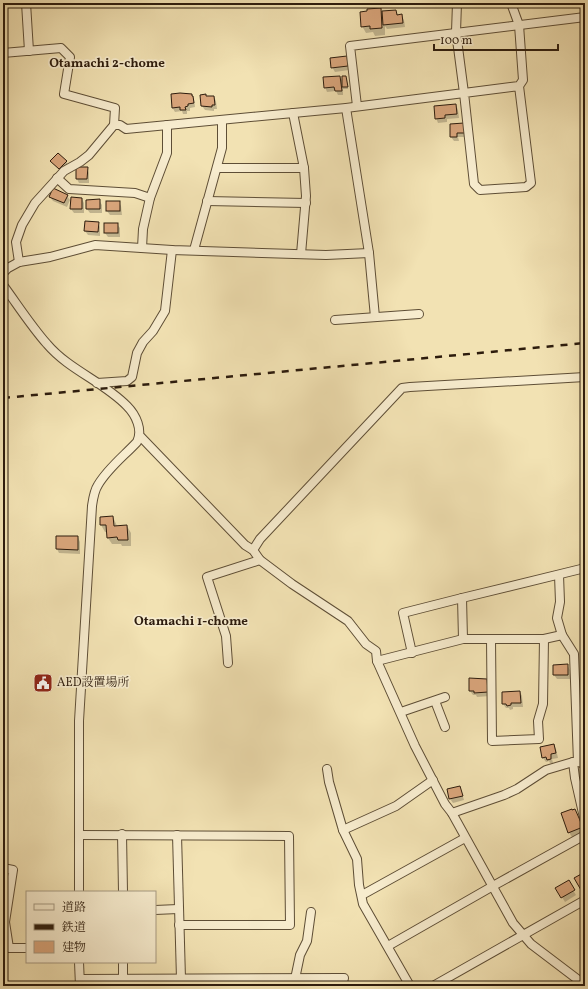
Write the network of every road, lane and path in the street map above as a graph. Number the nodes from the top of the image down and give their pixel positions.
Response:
1 (26, 3) edge
2 (457, 3) edge
3 (511, 3) edge
4 (585, 17) edge
5 (519, 25) junction
6 (456, 32) junction
7 (28, 51) junction
8 (3, 53) edge
9 (519, 86) junction
10 (464, 93) junction
11 (357, 106) junction
12 (346, 108) junction
13 (293, 113) junction
14 (222, 120) junction
15 (114, 125) junction
16 (167, 125) junction
17 (217, 168) junction
18 (304, 168) junction
19 (57, 178) junction
20 (150, 198) junction
21 (207, 201) junction
22 (306, 203) junction
23 (142, 248) junction
24 (172, 250) junction
25 (194, 250) junction
26 (370, 253) junction
27 (301, 254) junction
28 (19, 262) junction
29 (3, 273) edge
30 (3, 285) edge
31 (419, 314) dead end
32 (375, 317) junction
33 (335, 320) dead end
34 (585, 377) edge
35 (98, 383) junction
36 (140, 436) junction
37 (252, 550) junction
38 (260, 560) junction
39 (585, 568) edge
40 (559, 575) junction
41 (462, 598) junction
42 (562, 636) junction
43 (463, 639) junction
44 (491, 639) junction
45 (544, 639) junction
46 (412, 653) junction
47 (378, 661) junction
48 (228, 663) dead end
49 (445, 697) dead end
50 (435, 700) junction
51 (402, 712) junction
52 (445, 727) dead end
53 (579, 763) edge
54 (327, 769) dead end
55 (433, 780) junction
56 (452, 813) junction
57 (585, 822) edge
58 (343, 830) junction
59 (122, 834) junction
60 (79, 835) junction
61 (177, 835) junction
62 (585, 835) edge
63 (465, 838) junction
64 (3, 868) edge
65 (493, 886) junction
66 (79, 891) edge
67 (123, 891) edge
68 (362, 895) junction
69 (585, 900) edge
70 (156, 910) edge
71 (178, 910) junction
72 (311, 912) dead end
73 (4, 922) edge
74 (179, 925) junction
75 (523, 935) junction
76 (388, 946) junction
77 (26, 948) edge
78 (80, 963) edge
79 (123, 963) edge
80 (123, 979) junction
81 (181, 979) junction
82 (292, 981) edge
83 (80, 983) edge
84 (585, 985) edge
85 (342, 986) edge
86 (410, 986) edge
87 (433, 986) edge

1 - 7 street
2 - 6 street
3 - 5 street
4 - 5 street
5 - 6 street
5 - 9 street
6 - 10 street
6 - 11 street
7 - 8 street
7 - 15 street
9 - 10 street
9 - 10 street
10 - 11 street
11 - 12 street
12 - 13 street
12 - 26 street
13 - 14 street
13 - 18 street
14 - 16 street
14 - 17 street
15 - 16 street
15 - 19 street
16 - 20 street
17 - 18 street
17 - 21 street
18 - 22 street
19 - 20 street
19 - 28 street
20 - 23 street
21 - 22 street
21 - 25 street
22 - 27 street
23 - 24 street
23 - 28 street
24 - 25 street
24 - 35 street
25 - 27 street
26 - 27 street
26 - 32 street
28 - 29 street
30 - 35 street
31 - 32 street
32 - 33 street
34 - 37 street
35 - 36 street
36 - 37 street
36 - 60 street
37 - 38 street
38 - 47 street
38 - 48 street
39 - 40 street
40 - 41 street
40 - 42 street
41 - 43 street
41 - 46 street
42 - 45 street
42 - 53 street
43 - 44 street
43 - 46 street
44 - 45 street
44 - 45 street
46 - 47 street
47 - 51 street
49 - 50 street
50 - 51 street
50 - 52 street
51 - 55 street
53 - 56 street
53 - 57 street
54 - 58 street
55 - 56 street
55 - 58 street
56 - 63 street
58 - 68 street
59 - 60 street
59 - 61 street
59 - 67 street
60 - 66 street
61 - 71 street
61 - 74 street
62 - 65 street
63 - 65 street
63 - 68 street
64 - 73 street
65 - 75 street
65 - 76 street
68 - 76 street
69 - 75 street
70 - 71 street
71 - 74 street
72 - 82 street
73 - 77 street
74 - 81 street
75 - 84 street
75 - 87 street
76 - 86 street
78 - 83 street
79 - 80 street
80 - 81 street
80 - 83 street
81 - 82 street
82 - 85 street

